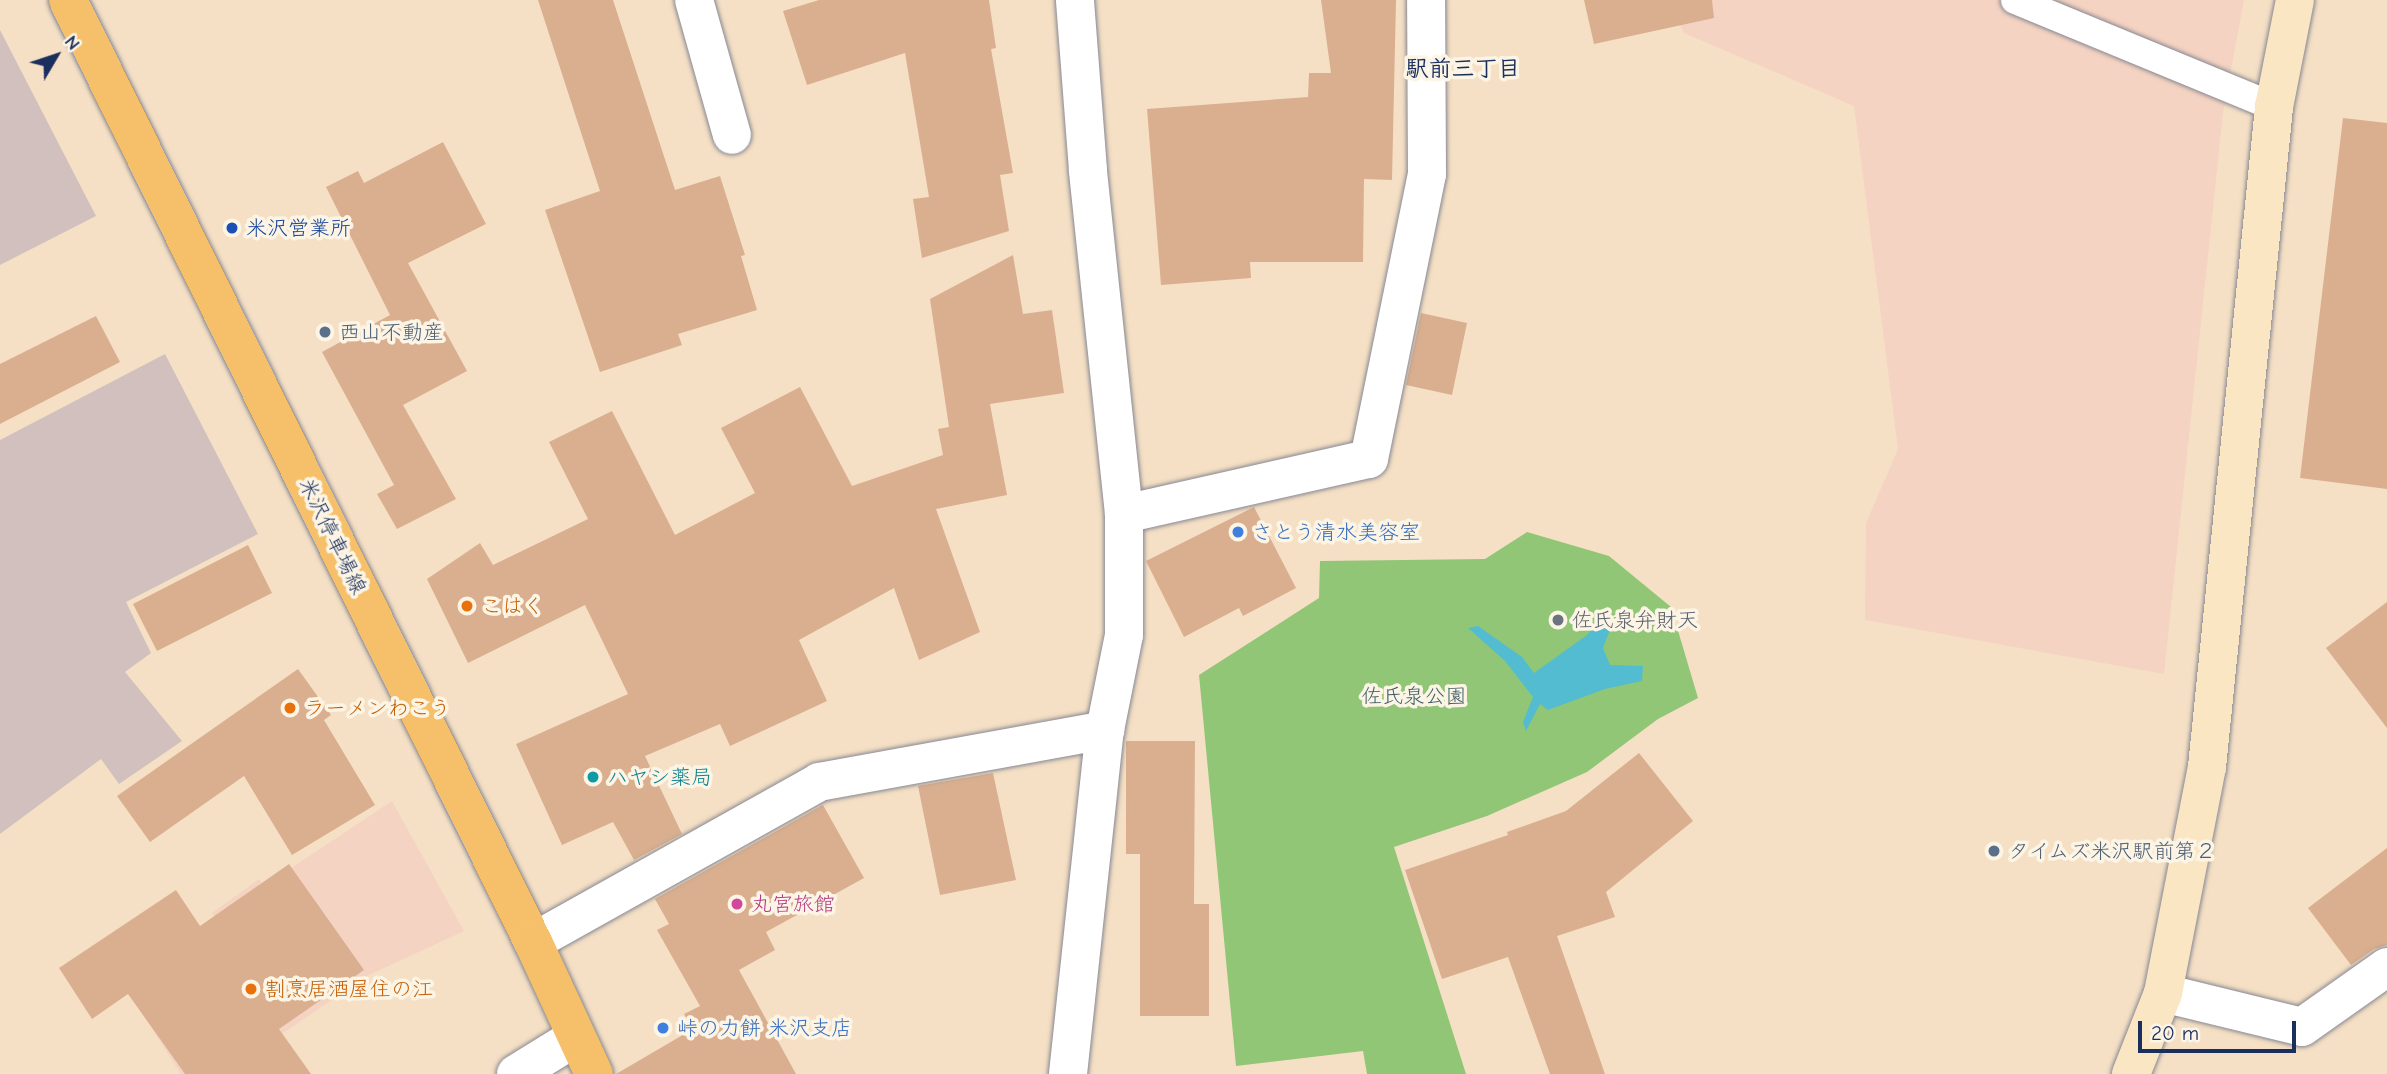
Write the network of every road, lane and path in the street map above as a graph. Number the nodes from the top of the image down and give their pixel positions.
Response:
1 (68, 0) edge
2 (694, 0) edge
3 (1075, 0) edge
4 (1426, 0) edge
5 (2015, 0) edge
6 (2294, 0) edge
7 (2274, 107) junction
8 (732, 135) dead end
9 (1124, 514) junction
10 (1105, 730) junction
11 (533, 943) junction
12 (2387, 967) edge
13 (2163, 993) junction
14 (576, 1037) junction
15 (516, 1074) edge
16 (594, 1074) edge
17 (1068, 1074) edge
18 (2131, 1074) edge

1 - 11 main road, 米沢停車場線
2 - 8 street
3 - 9 street
4 - 9 street
5 - 7 lane
6 - 7 street
7 - 13 street
9 - 10 street
10 - 11 street
10 - 17 street
11 - 14 main road, 米沢停車場線
12 - 13 street
13 - 18 street
14 - 15 street
14 - 16 main road, 米沢停車場線

